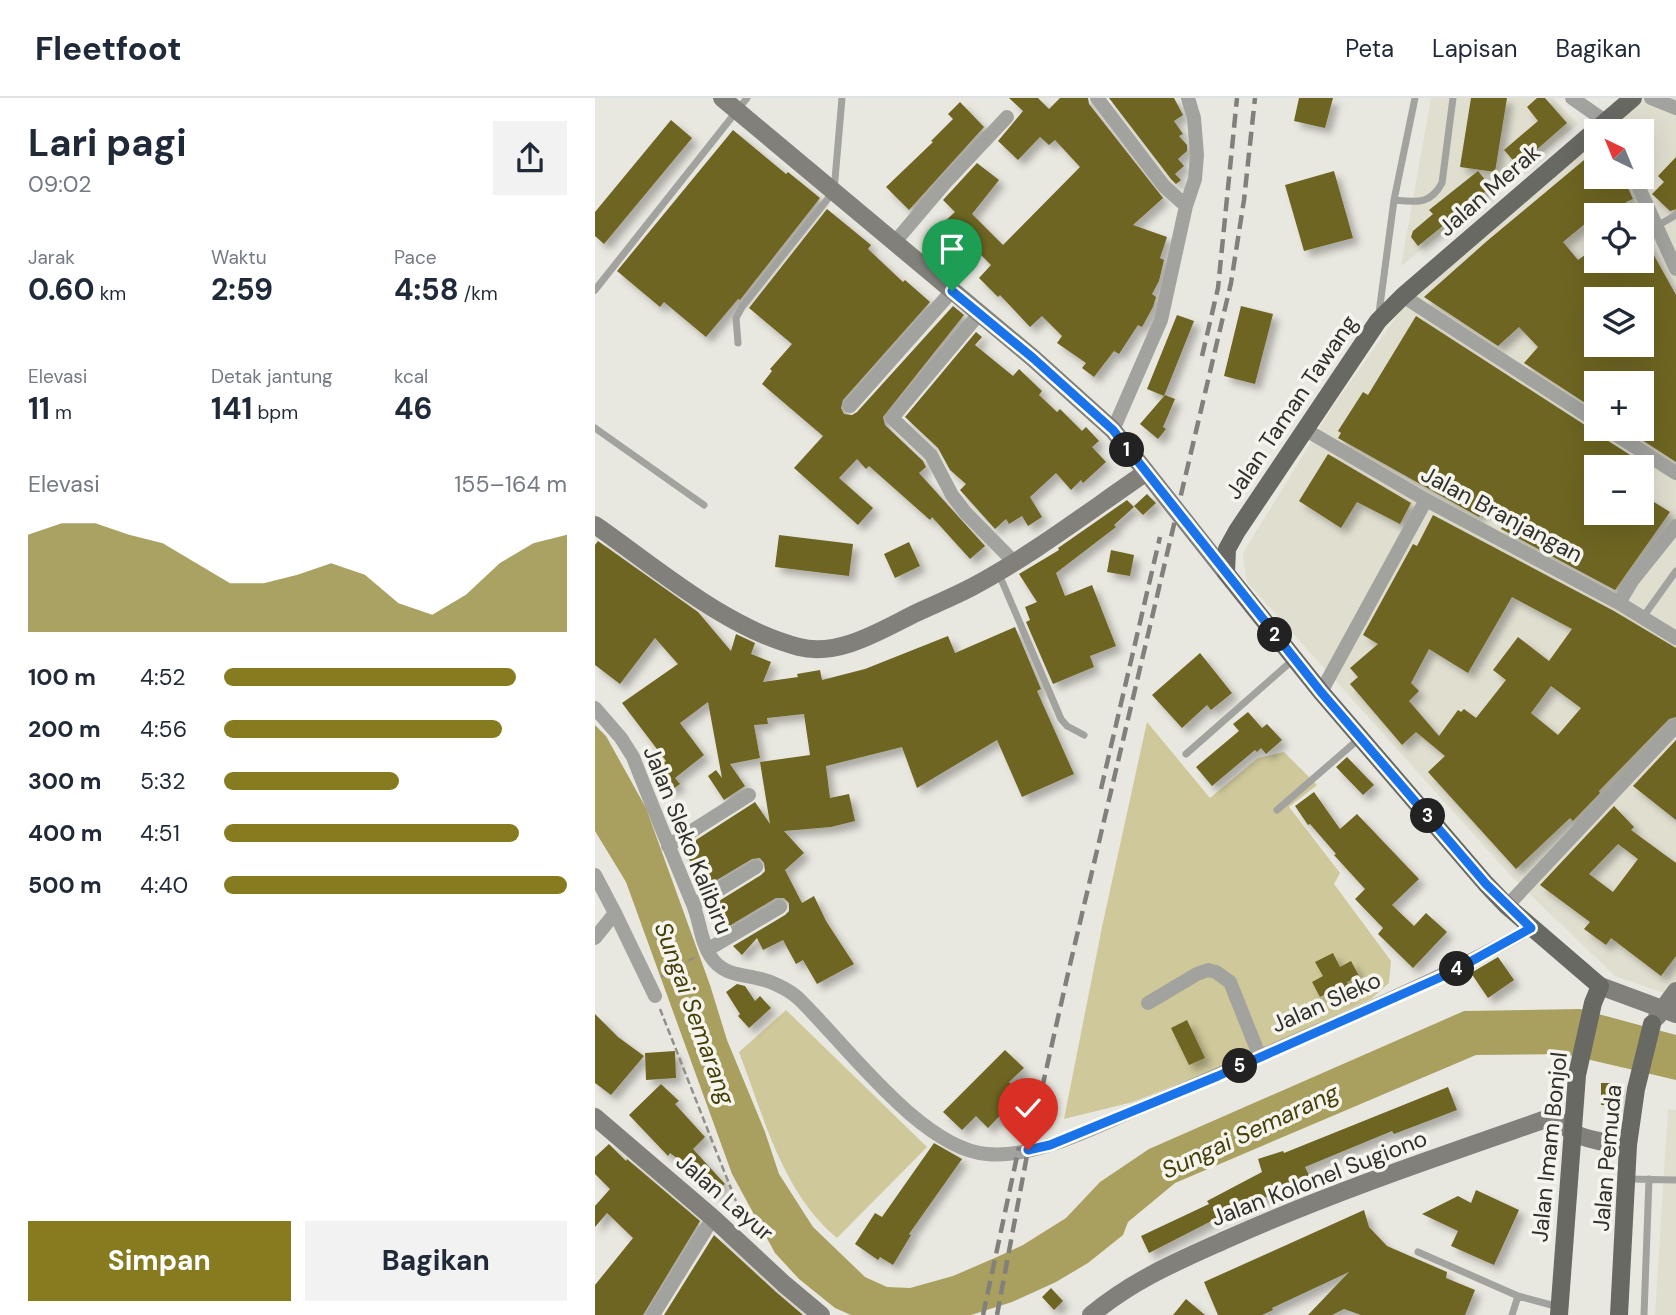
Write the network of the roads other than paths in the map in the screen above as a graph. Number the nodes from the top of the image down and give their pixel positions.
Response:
1 (722, 98) edge
2 (842, 98) edge
3 (1097, 98) edge
4 (1188, 98) edge
5 (1415, 98) edge
6 (1453, 98) edge
7 (1633, 98) edge
8 (1651, 98) edge
9 (1577, 100) edge
10 (742, 104) edge
11 (1676, 108) edge
12 (1006, 117) dead end
13 (1600, 119) edge
14 (1614, 119) edge
15 (1584, 146) edge
16 (1639, 189) edge
17 (834, 191) junction
18 (1394, 200) junction
19 (1186, 206) junction
20 (1676, 215) edge
21 (1656, 226) junction
22 (894, 243) junction
23 (1676, 269) edge
24 (595, 290) edge
25 (952, 291) junction
26 (1403, 296) junction
27 (979, 314) junction
28 (1378, 321) junction
29 (737, 343) dead end
30 (850, 406) dead end
31 (1584, 413) edge
32 (595, 428) edge
33 (1113, 430) junction
34 (1306, 430) junction
35 (1626, 441) edge
36 (1145, 473) junction
37 (1676, 473) edge
38 (1426, 500) junction
39 (703, 505) dead end
40 (595, 524) edge
41 (1676, 526) edge
42 (1014, 562) junction
43 (1676, 571) edge
44 (997, 572) junction
45 (1226, 573) junction
46 (1619, 603) junction
47 (1643, 618) junction
48 (1675, 634) edge
49 (1294, 659) junction
50 (1321, 692) junction
51 (595, 708) edge
52 (1676, 726) edge
53 (1084, 735) dead end
54 (1360, 737) junction
55 (1186, 754) dead end
56 (749, 795) dead end
57 (1277, 810) dead end
58 (669, 846) junction
59 (757, 867) dead end
60 (595, 875) edge
61 (694, 905) junction
62 (1507, 906) junction
63 (780, 907) dead end
64 (615, 914) junction
65 (1531, 928) junction
66 (595, 938) edge
67 (707, 950) junction
68 (1676, 992) edge
69 (1597, 995) junction
70 (655, 996) road end
71 (1148, 1003) dead end
72 (1663, 1016) edge
73 (1259, 1057) junction
74 (595, 1117) edge
75 (1572, 1132) junction
76 (1628, 1145) junction
77 (1018, 1152) joint
78 (1627, 1180) junction
79 (1649, 1180) junction
80 (1676, 1180) edge
81 (717, 1222) junction
82 (1418, 1252) dead end
83 (1518, 1296) junction
84 (1559, 1311) edge
85 (653, 1315) edge
86 (821, 1315) edge
87 (1091, 1315) edge
88 (1512, 1315) edge
89 (1619, 1315) edge
90 (1644, 1315) edge

1 - 10 street
2 - 17 lane
3 - 19 street
4 - 19 street
5 - 18 lane, Jalan Taman Tawang
6 - 18 lane
7 - 14 main road, Jalan Merak
8 - 11 street
9 - 13 street
10 - 17 street
10 - 24 lane
12 - 22 street
15 - 26 main road, Jalan Merak
16 - 21 street
17 - 22 street
17 - 29 lane
18 - 28 lane, Jalan Taman Tawang
19 - 33 street
20 - 21 lane
21 - 23 street
22 - 25 street
25 - 27 street
25 - 30 street
26 - 28 main road, Jalan Merak
26 - 31 street
27 - 33 street
27 - 42 street
28 - 34 main road, Jalan Taman Tawang
32 - 39 lane
33 - 36 street
34 - 38 street, Jalan Branjangan
34 - 45 main road, Jalan Taman Tawang
35 - 37 street
36 - 42 street
36 - 45 street
38 - 46 street, Jalan Branjangan
38 - 50 street
40 - 44 street
41 - 46 street
42 - 44 street
43 - 47 lane
44 - 53 lane
45 - 49 main road
46 - 47 street, Jalan Branjangan
47 - 48 street, Jalan Branjangan
49 - 50 main road
49 - 55 lane
50 - 54 main road
51 - 58 street, Jalan Sleko Kalibiru
52 - 62 street
54 - 57 lane
54 - 62 main road
56 - 58 street
58 - 61 street, Jalan Sleko Kalibiru
59 - 61 street
60 - 64 street
61 - 67 street, Jalan Sleko Kalibiru
62 - 65 main road
63 - 67 street
64 - 66 street
64 - 70 street
65 - 69 main road
65 - 73 street, Jalan Sleko
67 - 77 street, Jalan Sleko Kalibiru
68 - 72 street
69 - 72 street
69 - 75 main road, Jalan Imam Bonjol
71 - 73 street
72 - 76 main road, Jalan Pemuda
73 - 77 street, Jalan Sleko
74 - 81 street, Jalan Layur
75 - 76 street
75 - 84 main road, Jalan Imam Bonjol
75 - 87 street, Jalan Kolonel Sugiono
76 - 78 main road, Jalan Pemuda
78 - 79 lane
78 - 89 main road, Jalan Pemuda
79 - 80 lane
79 - 90 lane
81 - 85 street
81 - 86 street, Jalan Layur
82 - 83 lane
83 - 84 lane
83 - 88 lane

